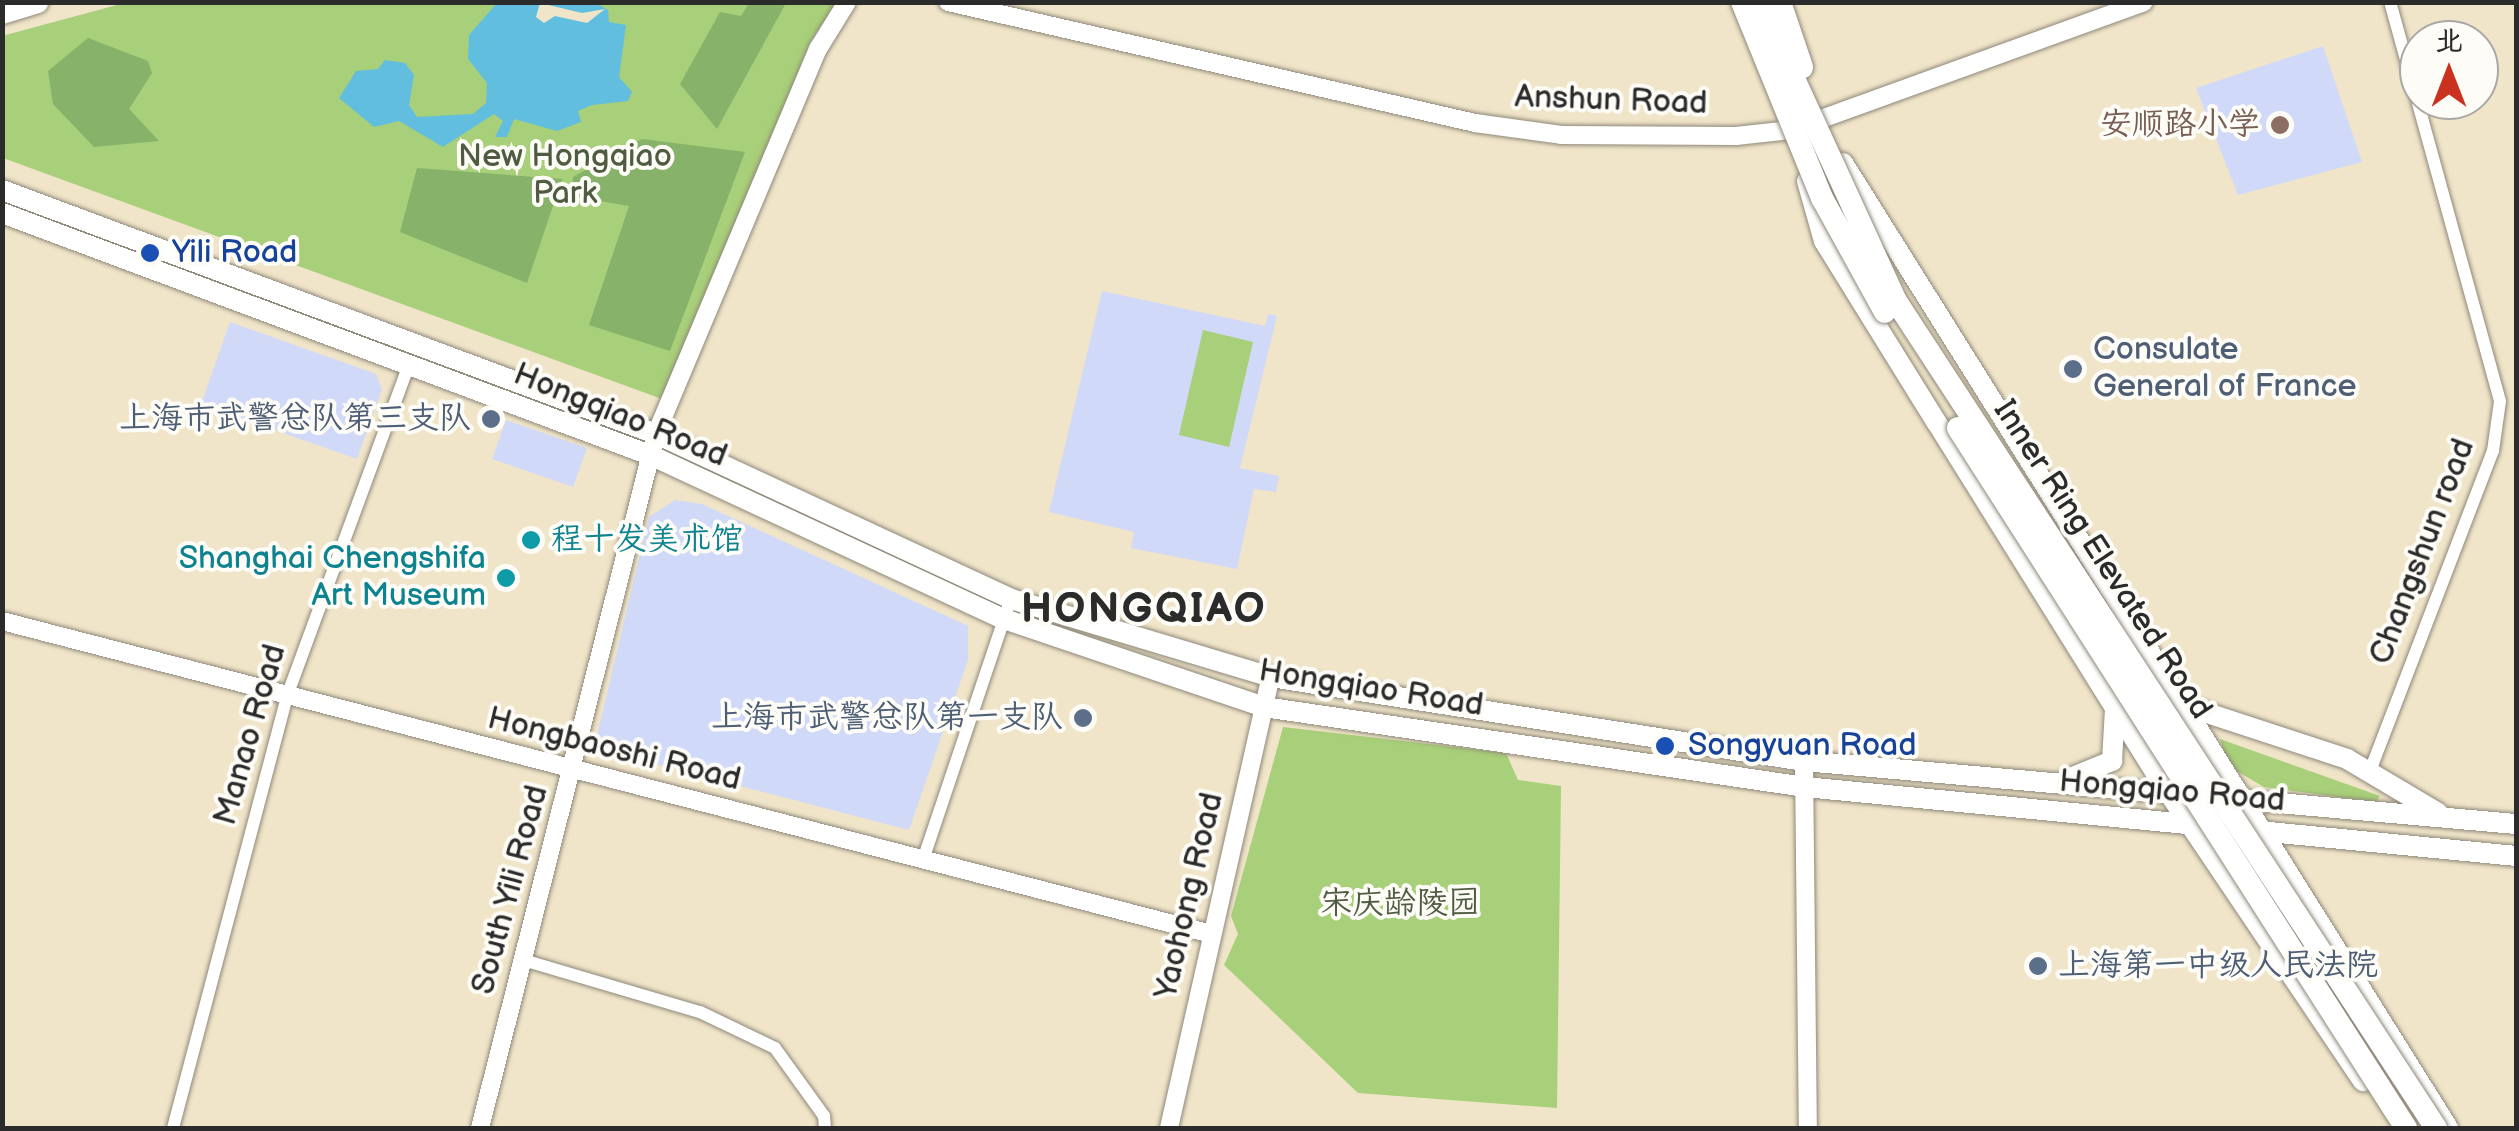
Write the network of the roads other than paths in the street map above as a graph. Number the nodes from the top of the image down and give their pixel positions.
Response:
1 (38, 2) edge
2 (848, 2) edge
3 (948, 2) edge
4 (1732, 2) edge
5 (1741, 2) edge
6 (1760, 2) edge
7 (1770, 2) edge
8 (1780, 2) edge
9 (2144, 2) edge
10 (2390, 2) edge
11 (2, 13) edge
12 (1769, 76) junction
13 (1818, 120) junction
14 (1791, 130) junction
15 (2, 190) edge
16 (2, 213) edge
17 (1868, 249) junction
18 (409, 366) junction
19 (656, 434) junction
20 (650, 455) junction
21 (1008, 609) junction
22 (2, 621) edge
23 (1271, 677) junction
24 (287, 696) junction
25 (2178, 703) junction
26 (1264, 707) junction
27 (2115, 707) junction
28 (1804, 760) junction
29 (573, 771) junction
30 (2370, 771) junction
31 (2057, 782) junction
32 (1804, 788) junction
33 (2168, 792) junction
34 (2239, 796) junction
35 (2444, 817) junction
36 (2190, 824) junction
37 (2516, 824) edge
38 (2262, 831) junction
39 (2297, 834) junction
40 (2516, 856) edge
41 (923, 860) junction
42 (2285, 867) junction
43 (1211, 934) junction
44 (523, 960) junction
45 (2392, 1060) junction
46 (172, 1128) edge
47 (480, 1128) edge
48 (825, 1128) edge
49 (1169, 1128) edge
50 (1808, 1128) edge
51 (2396, 1128) edge
52 (2406, 1128) edge
53 (2436, 1128) edge
54 (2449, 1128) edge

1 - 11 highway
2 - 19 street
3 - 14 street, Anshun Road
4 - 12 highway, bridge
5 - 12 highway, Inner Ring Elevated Road, bridge
5 - 14 main road
6 - 17 highway, Inner Ring Elevated Road, bridge
7 - 13 main road
8 - 17 highway, bridge
9 - 13 street, Anshun Road
10 - 30 street, Changshun road
12 - 52 highway, Inner Ring Elevated Road, bridge
13 - 14 street, Anshun Road
13 - 25 main road
14 - 27 main road
15 - 19 main road, Hongqiao Road
16 - 18 main road, Hongqiao Road
17 - 45 highway, Inner Ring Elevated Road, bridge
18 - 20 main road, Hongqiao Road
18 - 24 street, Manao Road
19 - 20 street, South Yili Road
19 - 21 main road, Hongqiao Road
20 - 21 main road, Hongqiao Road
20 - 29 street, South Yili Road
21 - 23 main road, Hongqiao Road
21 - 26 main road, Hongqiao Road
21 - 41 street
22 - 24 street, Hongbaoshi Road
23 - 26 street, Yaohong Road
23 - 28 main road, Hongqiao Road
24 - 29 street, Hongbaoshi Road
24 - 46 street, Manao Road
25 - 30 main road
25 - 34 main road
26 - 32 main road, Hongqiao Road
26 - 43 street, Yaohong Road
27 - 31 main road
27 - 33 main road
28 - 31 main road, Hongqiao Road
28 - 32 street
29 - 41 street, Hongbaoshi Road
29 - 44 street, South Yili Road
30 - 35 main road
31 - 33 main road, Hongqiao Road
32 - 36 main road, Hongqiao Road
32 - 50 street
33 - 34 main road, Hongqiao Road
33 - 36 main road
34 - 35 main road, Hongqiao Road
34 - 38 main road
35 - 37 main road, Hongqiao Road
36 - 38 main road, Hongqiao Road
36 - 51 main road
38 - 39 main road, Hongqiao Road
38 - 42 main road
39 - 40 main road, Hongqiao Road
39 - 42 main road
41 - 43 street, Hongbaoshi Road
42 - 54 main road
43 - 49 street, Yaohong Road
44 - 47 street, South Yili Road
44 - 48 street
45 - 53 highway, Inner Ring Elevated Road, bridge
45 - 54 highway, bridge

